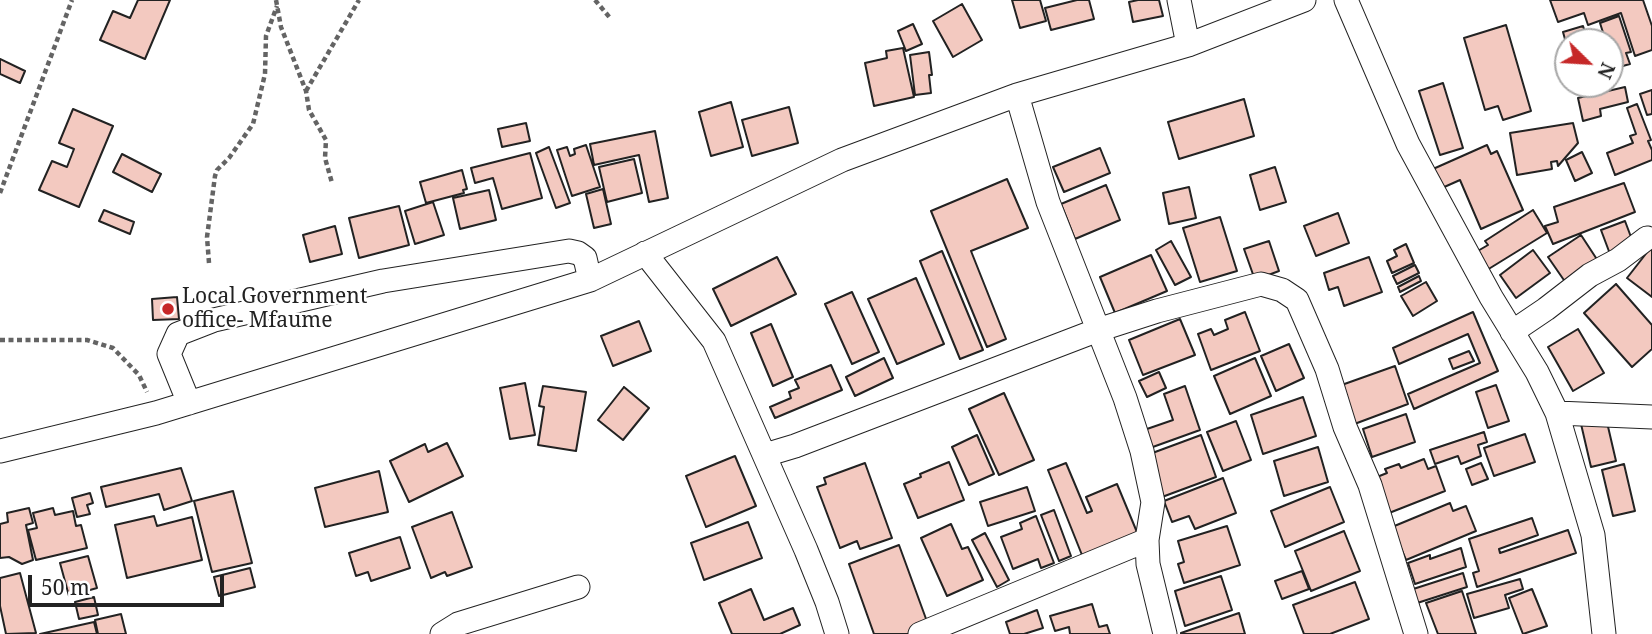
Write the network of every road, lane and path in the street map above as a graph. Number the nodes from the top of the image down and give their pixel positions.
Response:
1 (72, 0) edge
2 (359, 0) edge
3 (595, 0) edge
4 (1180, 0) edge
5 (1304, 0) edge
6 (1346, 0) edge
7 (277, 3) edge
8 (611, 19) dead end
9 (1188, 45) junction
10 (306, 91) junction
11 (1017, 95) junction
12 (332, 183) dead end
13 (0, 193) edge
14 (1647, 239) dead end
15 (645, 253) junction
16 (209, 263) dead end
17 (590, 280) junction
18 (1098, 330) junction
19 (1512, 332) junction
20 (0, 340) edge
21 (189, 403) junction
22 (156, 413) junction
23 (1557, 413) junction
24 (1652, 417) edge
25 (0, 451) edge
26 (765, 455) junction
27 (1147, 540) junction
28 (578, 587) dead end
29 (442, 634) edge
30 (836, 634) edge
31 (920, 634) edge
32 (1165, 634) edge
33 (1416, 634) edge
34 (1604, 634) edge

1 - 13 path
2 - 10 path
3 - 8 path
4 - 9 street
5 - 9 street
6 - 19 street
7 - 10 path
7 - 16 path
9 - 11 street
10 - 12 path
11 - 15 street
11 - 18 street
14 - 19 street
15 - 17 street
15 - 26 street
17 - 21 street
17 - 21 street
18 - 26 street
18 - 27 street
18 - 33 street
19 - 23 street
20 - 22 path
21 - 22 street
22 - 25 street
23 - 24 street
23 - 34 street
26 - 30 street
27 - 31 street
27 - 32 street
28 - 29 street

